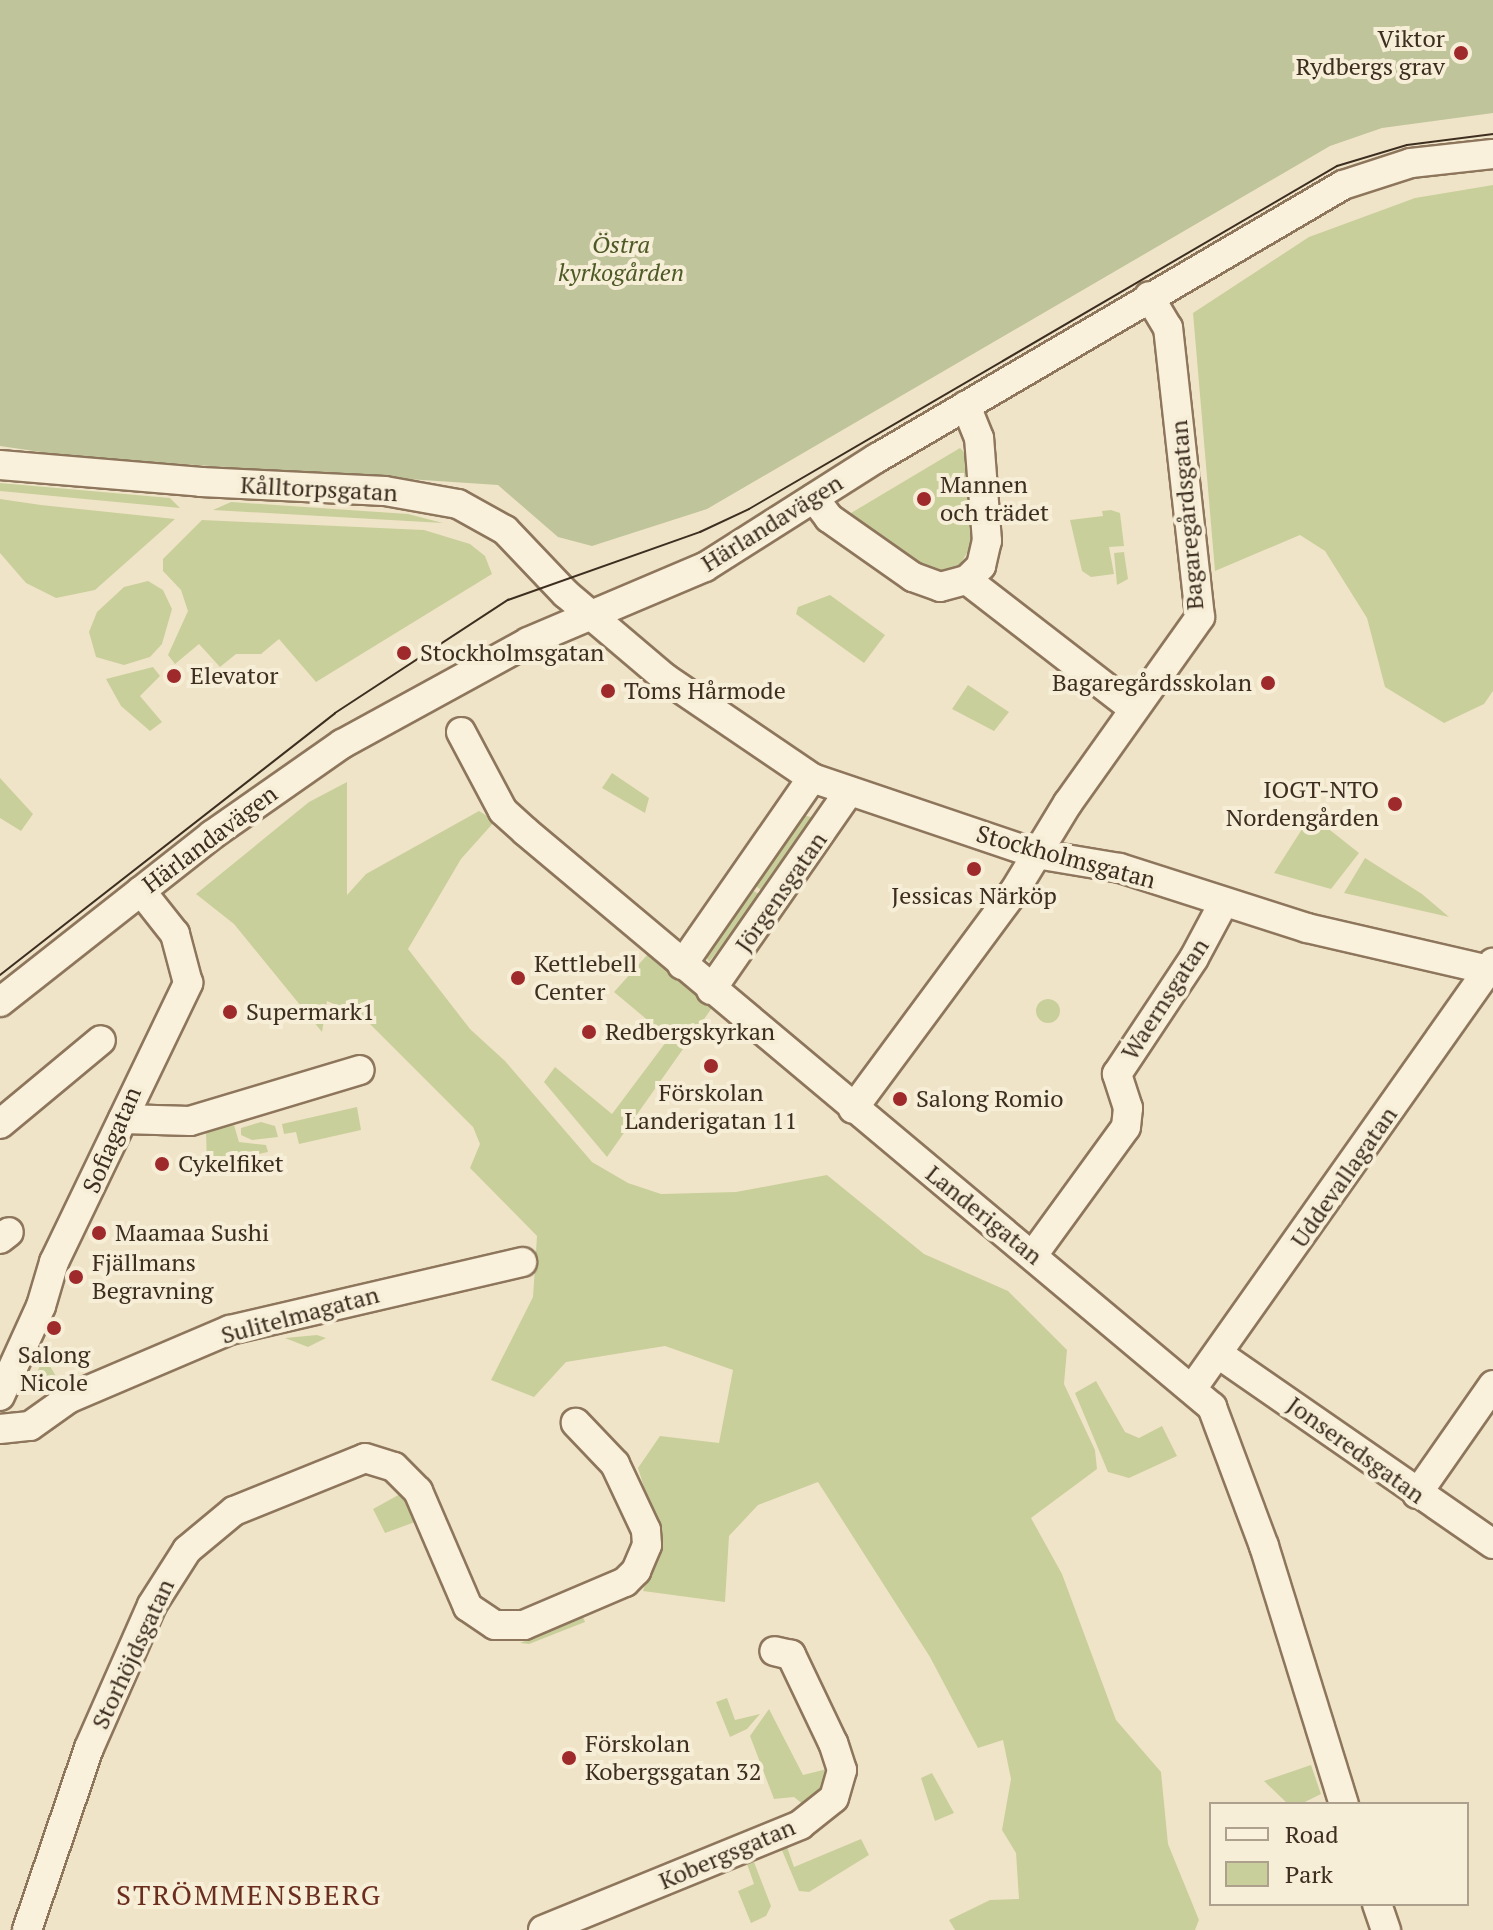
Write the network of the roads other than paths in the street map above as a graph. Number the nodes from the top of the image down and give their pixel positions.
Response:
1 (1493, 154) edge
2 (1149, 296) junction
3 (966, 406) junction
4 (0, 465) edge
5 (814, 498) junction
6 (967, 580) junction
7 (595, 615) junction
8 (1134, 709) junction
9 (461, 732) dead end
10 (812, 778) junction
11 (848, 793) junction
12 (1036, 854) junction
13 (141, 891) junction
14 (1223, 904) junction
15 (682, 965) junction
16 (1492, 968) edge
17 (711, 990) junction
18 (0, 1002) edge
19 (101, 1040) dead end
20 (360, 1070) dead end
21 (853, 1109) junction
22 (123, 1119) junction
23 (0, 1124) edge
24 (1033, 1255) junction
25 (522, 1262) dead end
26 (1220, 1355) junction
27 (1493, 1385) edge
28 (1192, 1389) junction
29 (0, 1396) edge
30 (576, 1423) dead end
31 (0, 1429) edge
32 (1417, 1494) junction
33 (1493, 1544) edge
34 (774, 1651) dead end
35 (1343, 1802) edge
36 (1378, 1906) edge
37 (27, 1930) edge
38 (543, 1930) edge
39 (1386, 1930) edge

1 - 2 street, Härlandavägen
2 - 3 street, Härlandavägen
2 - 8 street, Bagaregårdsgatan
3 - 5 street, Härlandavägen
3 - 6 street
4 - 7 street, Kålltorpsgatan
5 - 6 street
5 - 7 street, Härlandavägen
6 - 8 street
7 - 10 street, Stockholmsgatan
7 - 13 street, Härlandavägen
8 - 12 street, Bagaregårdsgatan
9 - 15 street, Landerigatan
10 - 11 street, Stockholmsgatan
10 - 15 street, Jörgensgatan
11 - 12 street, Stockholmsgatan
11 - 17 street, Jörgensgatan
12 - 14 street, Stockholmsgatan
12 - 21 street, Bagaregårdsgatan
13 - 18 street, Härlandavägen
13 - 22 street, Sofiagatan
14 - 16 street, Stockholmsgatan
14 - 24 street, Waernsgatan
15 - 17 street, Landerigatan
16 - 26 street, Uddevallagatan
17 - 21 street, Landerigatan
19 - 23 street
20 - 22 street
21 - 24 street, Landerigatan
22 - 29 street, Sofiagatan
24 - 28 street, Landerigatan
25 - 31 street, Sulitelmagatan
26 - 28 street, Uddevallagatan
26 - 32 street, Jonseredsgatan
27 - 32 street
28 - 35 street, Landerigatan
30 - 37 street, Storhöjdsgatan
32 - 33 street, Jonseredsgatan
34 - 38 street, Kobergsgatan
36 - 39 street

